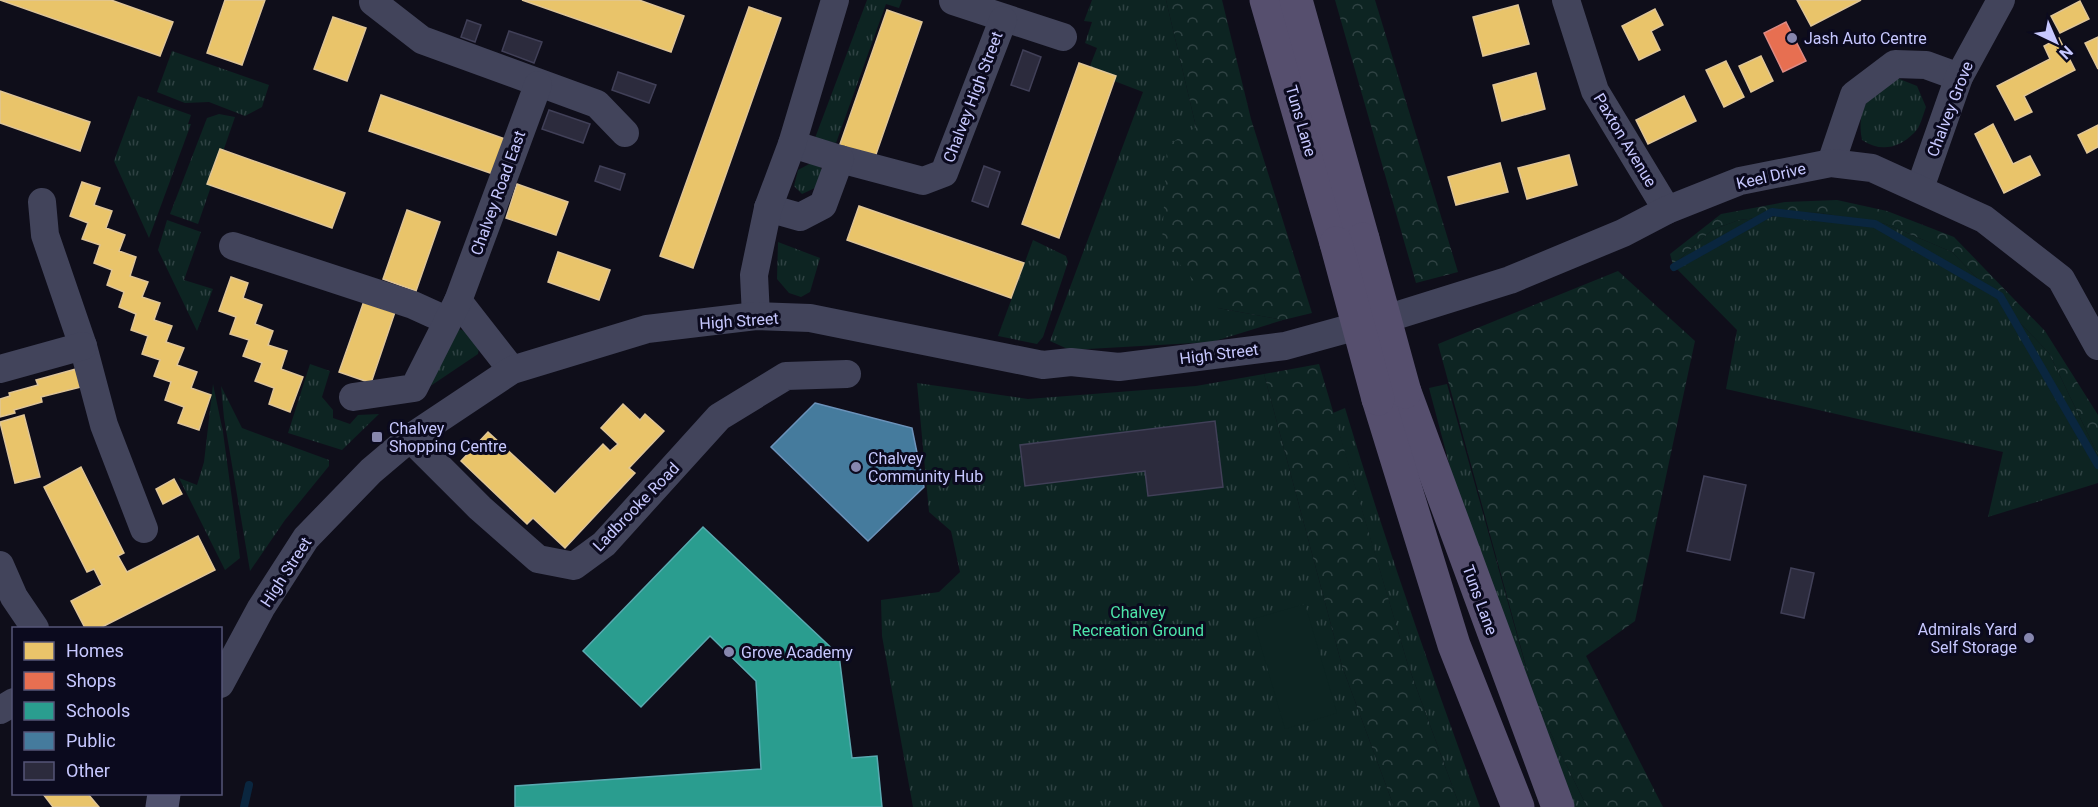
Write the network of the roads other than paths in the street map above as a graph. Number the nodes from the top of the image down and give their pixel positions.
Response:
1 (835, 0) edge
2 (1266, 0) edge
3 (1296, 0) edge
4 (1566, 0) edge
5 (2001, 0) edge
6 (373, 2) dead end
7 (953, 2) dead end
8 (1003, 20) junction
9 (1063, 37) dead end
10 (1959, 77) junction
11 (538, 85) junction
12 (625, 134) dead end
13 (792, 144) junction
14 (840, 159) junction
15 (1831, 163) junction
16 (1920, 188) junction
17 (42, 202) dead end
18 (768, 208) junction
19 (1666, 210) junction
20 (1350, 241) junction
21 (233, 246) dead end
22 (452, 310) junction
23 (1398, 315) joint
24 (756, 316) junction
25 (83, 346) junction
26 (2098, 346) edge
27 (0, 369) edge
28 (512, 370) junction
29 (847, 374) dead end
30 (1392, 395) junction
31 (353, 397) dead end
32 (410, 438) junction
33 (144, 529) dead end
34 (0, 565) edge
35 (34, 627) edge
36 (222, 680) edge
37 (1518, 807) edge
38 (1557, 807) edge

1 - 13 street
2 - 20 main road, Tuns Lane
3 - 20 main road, Tuns Lane
4 - 19 street, Paxton Avenue
5 - 10 street, Chalvey Grove
6 - 11 street
7 - 8 street, Chalvey High Street
8 - 9 street, Chalvey High Street
8 - 14 street, Chalvey High Street
10 - 15 street
10 - 16 street, Chalvey Grove
11 - 12 street
11 - 22 street, Chalvey Road East
13 - 14 street
13 - 18 street
14 - 18 street
15 - 16 street, Keel Drive
15 - 19 street, Keel Drive
16 - 26 street, Keel Drive
17 - 25 street
18 - 24 street
19 - 23 street, Keel Drive
20 - 30 main road, bridge
21 - 22 street
22 - 28 street
22 - 31 street, Chalvey Road East
23 - 24 street, High Street
24 - 28 street, High Street
25 - 27 street
25 - 33 street
28 - 32 street, High Street
29 - 32 street, Ladbrooke Road
30 - 37 main road
30 - 38 main road, Tuns Lane
32 - 36 street, High Street
34 - 35 street

